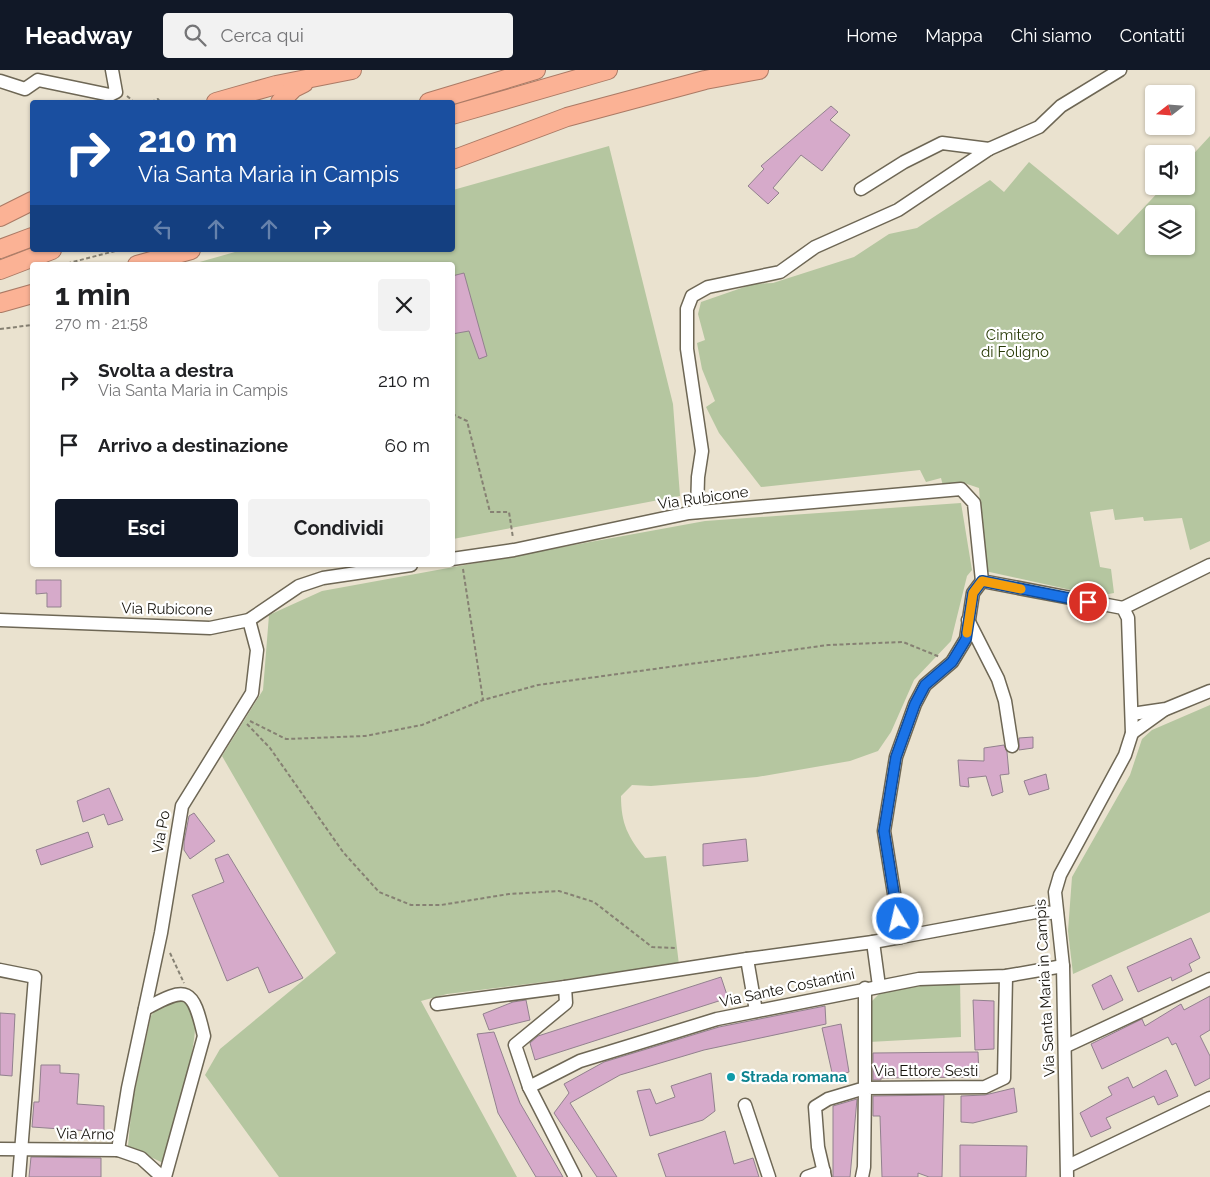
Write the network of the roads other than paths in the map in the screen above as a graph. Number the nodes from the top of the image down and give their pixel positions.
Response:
1 (112, 70) edge
2 (352, 70) edge
3 (536, 70) edge
4 (608, 70) edge
5 (759, 70) edge
6 (1120, 70) edge
7 (311, 80) junction
8 (0, 81) edge
9 (223, 100) edge
10 (282, 100) edge
11 (436, 100) edge
12 (455, 114) edge
13 (989, 149) junction
14 (455, 159) edge
15 (861, 189) dead end
16 (30, 203) edge
17 (0, 217) edge
18 (30, 238) edge
19 (0, 249) edge
20 (47, 252) edge
21 (185, 252) edge
22 (148, 262) edge
23 (0, 270) edge
24 (30, 295) edge
25 (0, 303) edge
26 (697, 512) junction
27 (457, 558) edge
28 (1210, 565) edge
29 (397, 567) edge
30 (982, 581) junction
31 (1123, 608) junction
32 (0, 620) edge
33 (248, 620) junction
34 (968, 620) junction
35 (1210, 692) edge
36 (1166, 709) junction
37 (1132, 714) junction
38 (1132, 733) junction
39 (1012, 746) dead end
40 (1057, 913) junction
41 (901, 937) junction
42 (873, 942) junction
43 (747, 959) junction
44 (1063, 966) junction
45 (0, 970) edge
46 (1006, 976) junction
47 (1210, 980) edge
48 (879, 986) junction
49 (565, 987) junction
50 (866, 988) junction
51 (437, 1004) dead end
52 (145, 1009) junction
53 (756, 1011) junction
54 (1066, 1046) junction
55 (529, 1087) junction
56 (865, 1088) junction
57 (1210, 1098) edge
58 (745, 1105) dead end
59 (0, 1149) edge
60 (20, 1150) junction
61 (118, 1150) junction
62 (1067, 1171) edge
63 (825, 1174) edge
64 (18, 1177) edge
65 (163, 1177) edge
66 (575, 1177) edge
67 (770, 1177) edge
68 (807, 1177) edge
69 (862, 1177) edge

1 - 8 street
2 - 7 highway
3 - 11 highway
4 - 12 highway
5 - 14 highway
6 - 13 street
7 - 9 highway
7 - 10 highway
13 - 15 street
13 - 26 street
16 - 17 highway
18 - 19 highway
20 - 23 highway
21 - 22 highway
24 - 25 highway
26 - 27 street, Via Rubicone
26 - 30 street, Via Rubicone
28 - 31 street
29 - 33 street, Via Rubicone
30 - 31 street
30 - 34 street
31 - 37 street, Via Santa Maria in Campis
32 - 33 street, Via Rubicone
33 - 52 street, Via Po
34 - 39 street
34 - 41 street
35 - 36 street
36 - 37 street
36 - 38 street
37 - 38 street, Via Santa Maria in Campis
38 - 40 street, Via Santa Maria in Campis
40 - 41 street
40 - 44 street, Via Santa Maria in Campis
41 - 42 street
42 - 43 street
42 - 48 street
43 - 49 street
43 - 53 street
44 - 46 street, Via Sante Costantini
44 - 54 street, Via Santa Maria in Campis
45 - 60 street
46 - 48 street, Via Sante Costantini
46 - 56 street, Via Ettore Sesti
47 - 54 street
48 - 50 street, Via Sante Costantini
49 - 51 street
49 - 55 street
50 - 53 street, Via Sante Costantini
50 - 56 street
52 - 61 street, Via Po
52 - 65 street
53 - 55 street, Via Sante Costantini
54 - 62 street, Via Santa Maria in Campis
55 - 66 street
56 - 63 street
56 - 69 street
57 - 62 street
58 - 67 street
59 - 60 street, Via Arno
60 - 61 street, Via Arno
60 - 64 street
61 - 65 street, Via Arno
63 - 68 street

